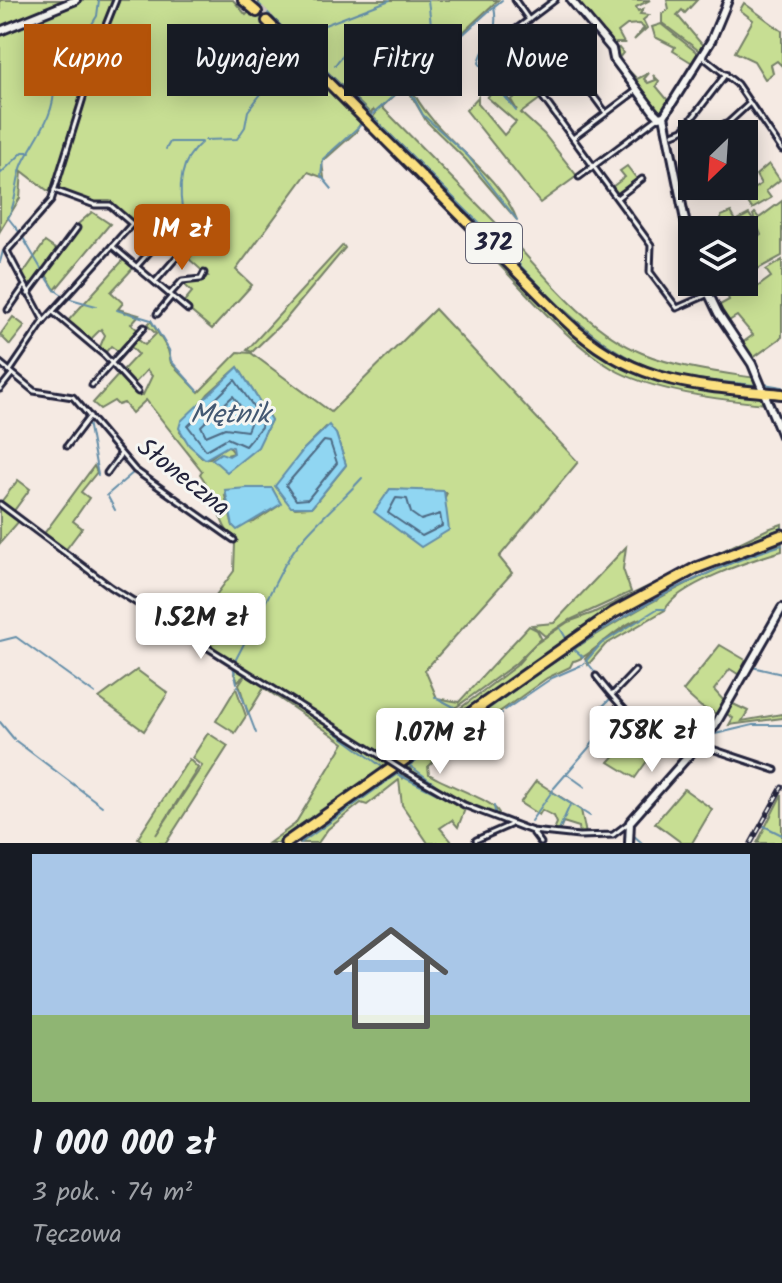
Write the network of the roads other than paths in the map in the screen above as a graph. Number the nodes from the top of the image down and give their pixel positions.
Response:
1 (76, 0) edge
2 (116, 0) edge
3 (243, 0) edge
4 (249, 0) edge
5 (515, 0) edge
6 (555, 0) edge
7 (571, 0) edge
8 (728, 0) edge
9 (268, 19) tunnel mouth
10 (529, 20) junction
11 (524, 24) edge
12 (0, 31) edge
13 (702, 56) junction
14 (726, 74) junction
15 (637, 90) junction
16 (542, 96) edge
17 (593, 96) edge
18 (750, 103) junction
19 (606, 113) junction
20 (661, 117) junction
21 (691, 120) edge
22 (731, 120) edge
23 (678, 133) edge
24 (673, 134) dead end
25 (573, 138) junction
26 (782, 149) edge
27 (594, 166) junction
28 (579, 177) dead end
29 (642, 179) dead end
30 (54, 190) junction
31 (617, 198) junction
32 (684, 216) edge
33 (77, 228) dead end
34 (170, 229) dead end
35 (189, 243) dead end
36 (112, 246) junction
37 (137, 266) junction
38 (204, 273) dead end
39 (155, 282) junction
40 (24, 287) junction
41 (28, 294) junction
42 (171, 295) junction
43 (704, 296) edge
44 (710, 296) edge
45 (8, 310) dead end
46 (188, 310) dead end
47 (53, 312) junction
48 (157, 314) dead end
49 (44, 321) junction
50 (144, 327) dead end
51 (0, 363) edge
52 (112, 363) junction
53 (11, 372) junction
54 (92, 385) dead end
55 (0, 389) edge
56 (763, 390) junction
57 (138, 392) dead end
58 (782, 392) edge
59 (90, 416) junction
60 (782, 436) edge
61 (67, 446) dead end
62 (121, 454) junction
63 (107, 473) dead end
64 (0, 504) edge
65 (782, 537) edge
66 (234, 540) dead end
67 (782, 608) edge
68 (635, 671) dead end
69 (596, 676) dead end
70 (612, 696) junction
71 (700, 746) junction
72 (775, 770) dead end
73 (630, 822) junction
74 (510, 825) junction
75 (532, 831) junction
76 (598, 836) junction
77 (476, 840) dead end
78 (286, 843) edge
79 (293, 843) edge
80 (541, 843) edge
81 (594, 843) edge
82 (629, 843) edge

1 - 12 street
2 - 30 street
3 - 4 main road
5 - 10 street
6 - 10 street
7 - 15 street
8 - 13 street
9 - 56 main road, 372
10 - 11 street
13 - 14 street
13 - 20 street
14 - 18 street
14 - 21 street
15 - 19 street
15 - 20 street
16 - 25 street
17 - 19 street
18 - 22 street
18 - 26 street
19 - 25 street
20 - 27 street
20 - 32 street
23 - 24 street
25 - 27 street
27 - 28 street
27 - 31 street
29 - 31 street
30 - 36 street
30 - 40 street
31 - 43 street
33 - 41 street
34 - 37 street
35 - 39 street
36 - 37 street
36 - 47 street
37 - 39 street
38 - 42 street
39 - 42 street
40 - 41 street
40 - 45 street
41 - 49 street
42 - 46 street
42 - 48 street
44 - 56 street
47 - 49 street
47 - 52 street
49 - 53 street
50 - 52 street
51 - 53 street, Słoneczna
52 - 54 street
52 - 57 street
53 - 55 street
53 - 59 street, Słoneczna
56 - 58 main road, 372
56 - 60 street
59 - 61 street
59 - 62 street, Słoneczna
62 - 63 street
62 - 66 street, Słoneczna
64 - 74 street, bridge
65 - 78 highway
65 - 79 highway
67 - 71 street
68 - 70 street
69 - 70 street
70 - 71 street
71 - 72 street
71 - 73 street
73 - 76 street
73 - 82 street
74 - 75 street
74 - 77 street
75 - 76 street
75 - 80 street
76 - 81 street

